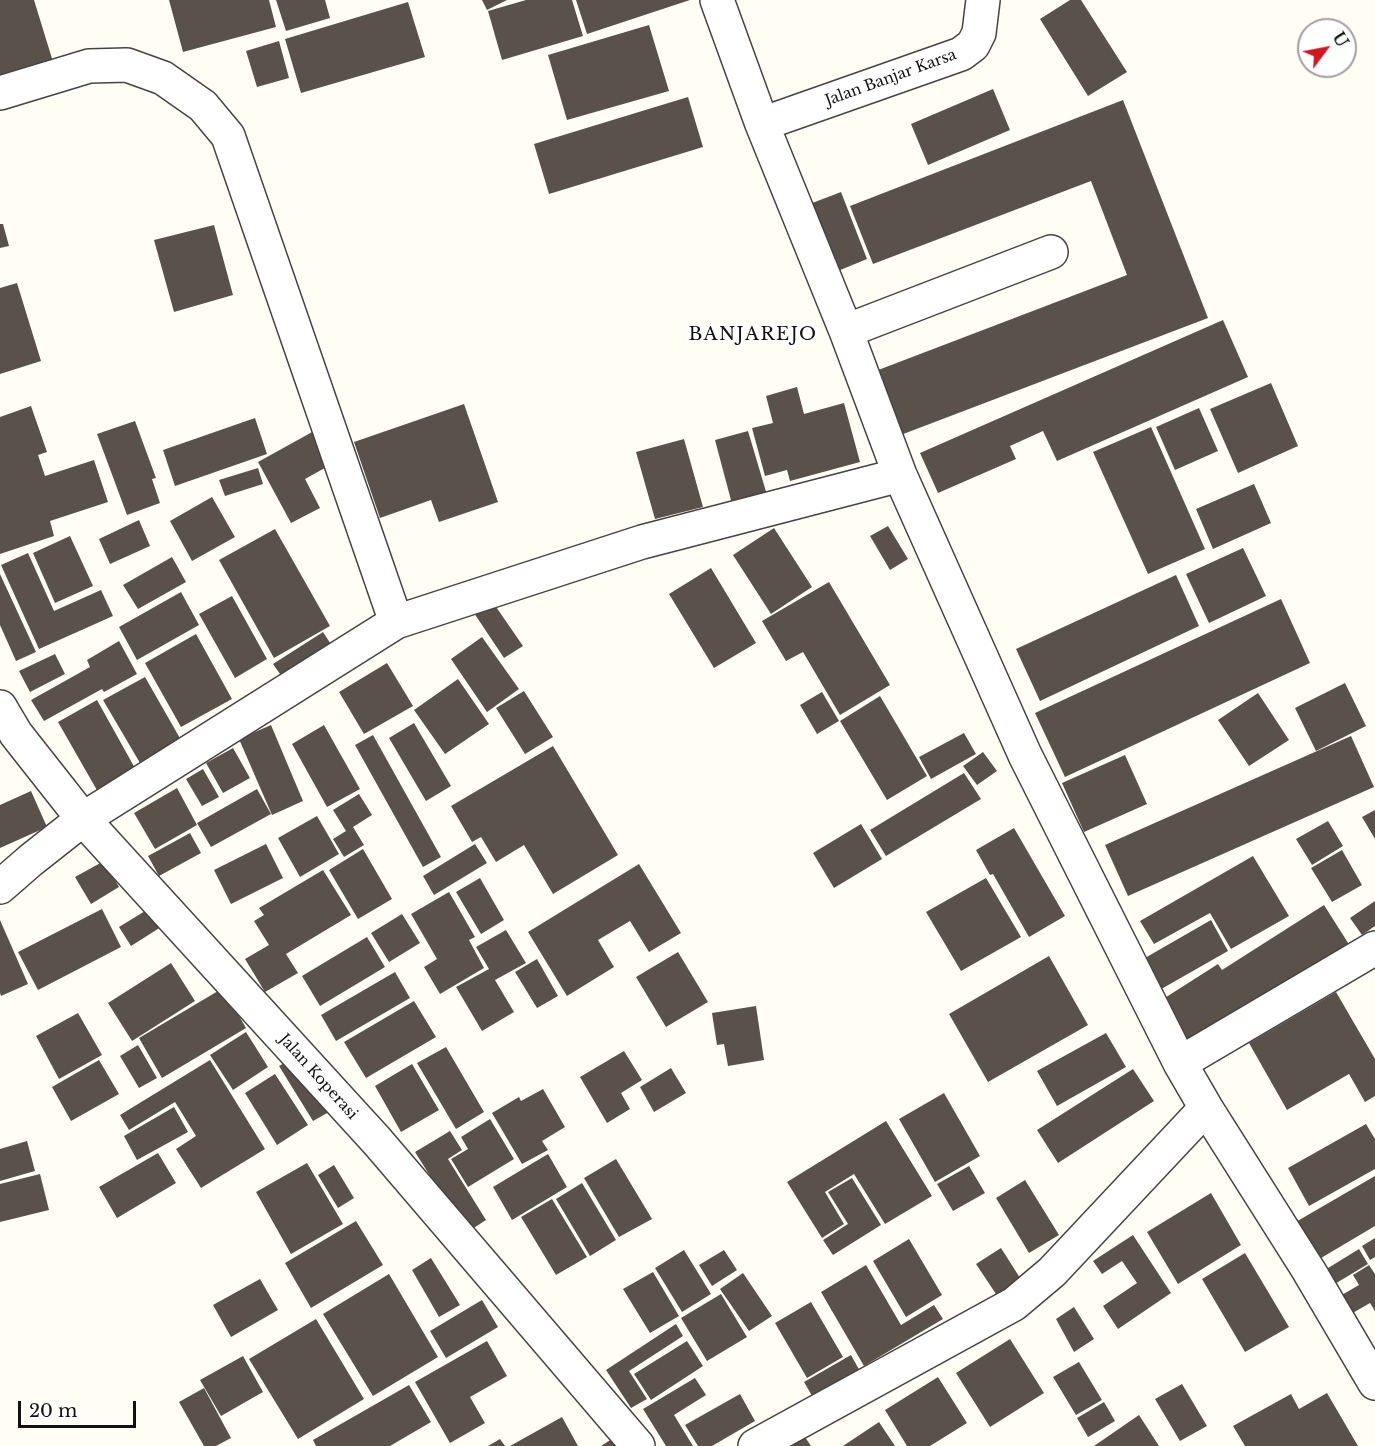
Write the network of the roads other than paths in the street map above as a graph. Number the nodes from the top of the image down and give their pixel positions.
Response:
1 (717, 0) edge
2 (983, 0) edge
3 (0, 93) edge
4 (762, 124) junction
5 (1051, 252) dead end
6 (846, 331) junction
7 (900, 475) junction
8 (396, 622) junction
9 (0, 707) edge
10 (83, 819) junction
11 (0, 887) edge
12 (1375, 948) edge
13 (1180, 1063) junction
14 (1206, 1108) junction
15 (1375, 1383) edge
16 (638, 1446) edge
17 (755, 1446) edge

1 - 4 street
2 - 4 street, Jalan Banjar Karsa
3 - 8 street
4 - 6 street
5 - 6 street
6 - 7 street
7 - 8 street
7 - 13 street
8 - 10 street
9 - 10 street, Jalan Koperasi
10 - 11 street
10 - 16 street, Jalan Koperasi
12 - 13 street
13 - 14 street
14 - 15 street
14 - 17 street

